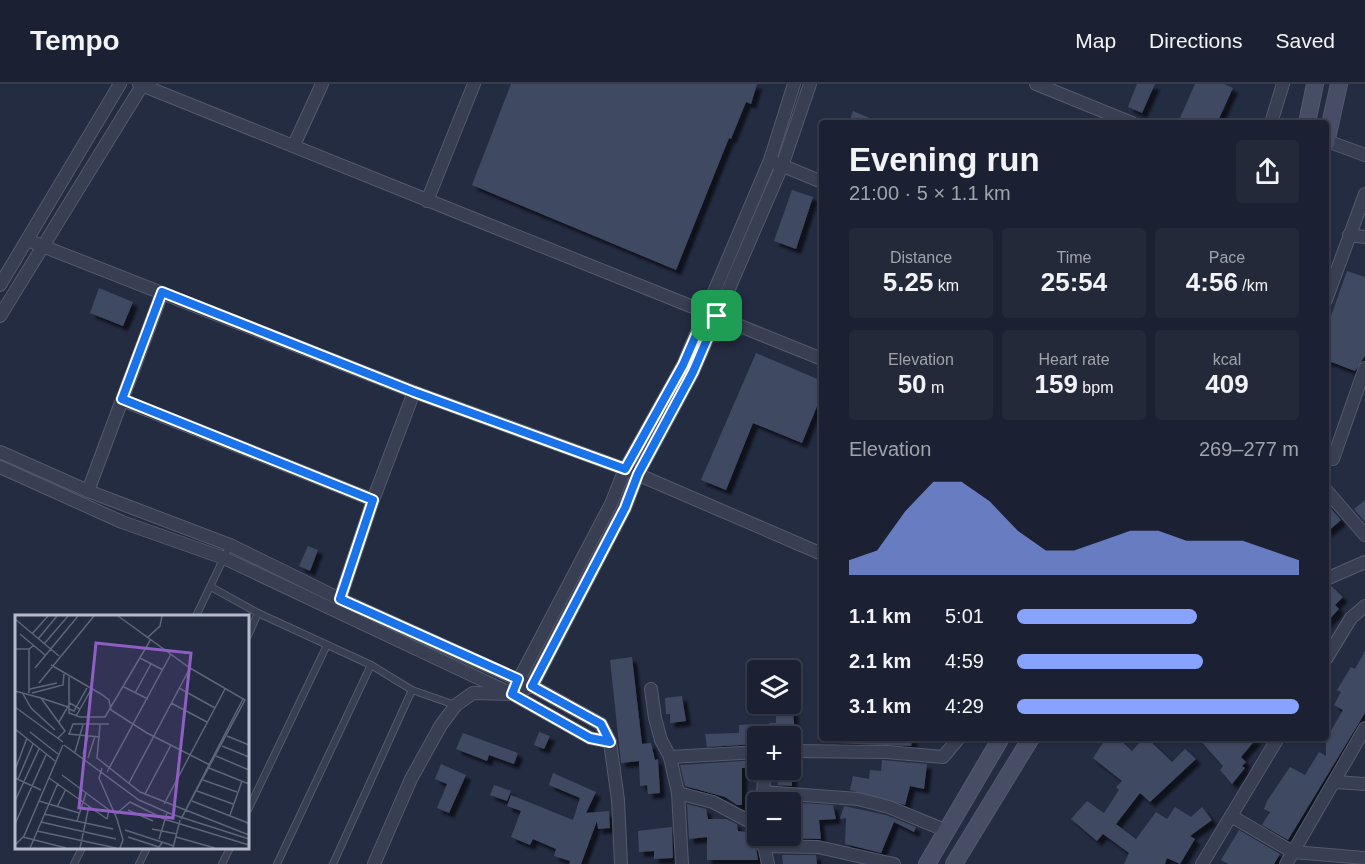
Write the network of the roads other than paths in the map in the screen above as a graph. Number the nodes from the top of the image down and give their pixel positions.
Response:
1 (120, 84) edge
2 (141, 84) edge
3 (321, 84) edge
4 (474, 84) edge
5 (794, 84) edge
6 (810, 84) edge
7 (1036, 84) edge
8 (1283, 84) edge
9 (1315, 84) edge
10 (1339, 84) edge
11 (1125, 120) edge
12 (1272, 120) edge
13 (1308, 120) edge
14 (1329, 129) edge
15 (1329, 143) edge
16 (294, 146) junction
17 (1365, 155) edge
18 (770, 160) junction
19 (782, 165) junction
20 (819, 181) edge
21 (1365, 194) edge
22 (427, 201) junction
23 (1349, 235) junction
24 (1365, 237) edge
25 (27, 240) junction
26 (41, 246) junction
27 (0, 285) edge
28 (162, 292) junction
29 (1329, 292) edge
30 (712, 314) junction
31 (0, 316) edge
32 (819, 358) edge
33 (1365, 368) edge
34 (414, 392) junction
35 (122, 399) junction
36 (0, 452) edge
37 (1333, 459) dead end
38 (0, 467) edge
39 (625, 469) junction
40 (638, 474) junction
41 (88, 491) junction
42 (1329, 494) edge
43 (373, 500) junction
44 (1365, 536) edge
45 (230, 545) junction
46 (819, 553) edge
47 (224, 558) junction
48 (1365, 562) edge
49 (1329, 578) edge
50 (211, 587) junction
51 (340, 599) junction
52 (1365, 606) edge
53 (258, 613) junction
54 (197, 615) edge
55 (249, 634) edge
56 (327, 645) junction
57 (1329, 654) edge
58 (371, 665) junction
59 (518, 679) junction
60 (532, 686) junction
61 (651, 689) dead end
62 (412, 690) junction
63 (512, 694) junction
64 (456, 705) junction
65 (1365, 728) edge
66 (956, 741) edge
67 (999, 741) edge
68 (1029, 741) edge
69 (1276, 741) edge
70 (610, 742) junction
71 (801, 752) edge
72 (747, 753) edge
73 (670, 757) junction
74 (1335, 782) junction
75 (1365, 784) edge
76 (678, 793) junction
77 (801, 798) edge
78 (249, 808) edge
79 (1231, 816) junction
80 (747, 820) edge
81 (947, 831) junction
82 (801, 845) edge
83 (764, 846) edge
84 (82, 849) edge
85 (146, 849) edge
86 (230, 849) edge
87 (1293, 852) junction
88 (1365, 858) edge
89 (376, 863) edge
90 (74, 864) edge
91 (139, 864) edge
92 (222, 864) edge
93 (277, 864) edge
94 (333, 864) edge
95 (621, 864) edge
96 (682, 864) edge
97 (768, 864) edge
98 (894, 864) edge
99 (927, 864) edge
100 (954, 864) edge
101 (1202, 864) edge
102 (1286, 864) edge

1 - 25 street
2 - 16 street
2 - 26 street
3 - 16 street
4 - 22 street
5 - 18 street
6 - 19 street
7 - 11 street
8 - 12 street
9 - 13 main road
10 - 14 main road
15 - 17 street
16 - 22 street
18 - 19 street
18 - 30 street
19 - 20 street
19 - 30 street
21 - 23 street
22 - 30 street
23 - 24 street
23 - 29 street
25 - 26 street
25 - 27 street
26 - 28 street
26 - 31 street
28 - 34 street
28 - 35 street
30 - 32 street
30 - 39 street
30 - 40 street
33 - 37 street
34 - 39 street
34 - 43 street
35 - 41 street
35 - 43 street
36 - 41 street
38 - 47 street
39 - 40 street
39 - 59 street
40 - 46 street
40 - 60 street
41 - 45 street
42 - 44 street
43 - 51 street
45 - 47 lane
45 - 51 street
47 - 50 lane
47 - 63 street
48 - 49 street
50 - 53 lane
50 - 54 lane
51 - 59 street
52 - 57 street
53 - 55 lane
53 - 56 lane
56 - 58 lane
56 - 78 lane
58 - 62 lane
58 - 93 lane
59 - 60 street
59 - 63 street
60 - 63 street
60 - 70 street
61 - 73 street
62 - 64 lane
62 - 94 lane
63 - 64 street
63 - 70 street
64 - 89 street
65 - 74 street
66 - 71 street
67 - 81 main road
68 - 100 main road
69 - 79 street
70 - 95 street
72 - 73 street
73 - 76 street
74 - 75 street
74 - 87 street
76 - 80 street
76 - 96 street
77 - 81 street
79 - 87 street
79 - 101 street
81 - 99 main road
82 - 98 street
83 - 97 street
84 - 90 lane
85 - 91 lane
86 - 92 lane
87 - 88 street
87 - 102 street

